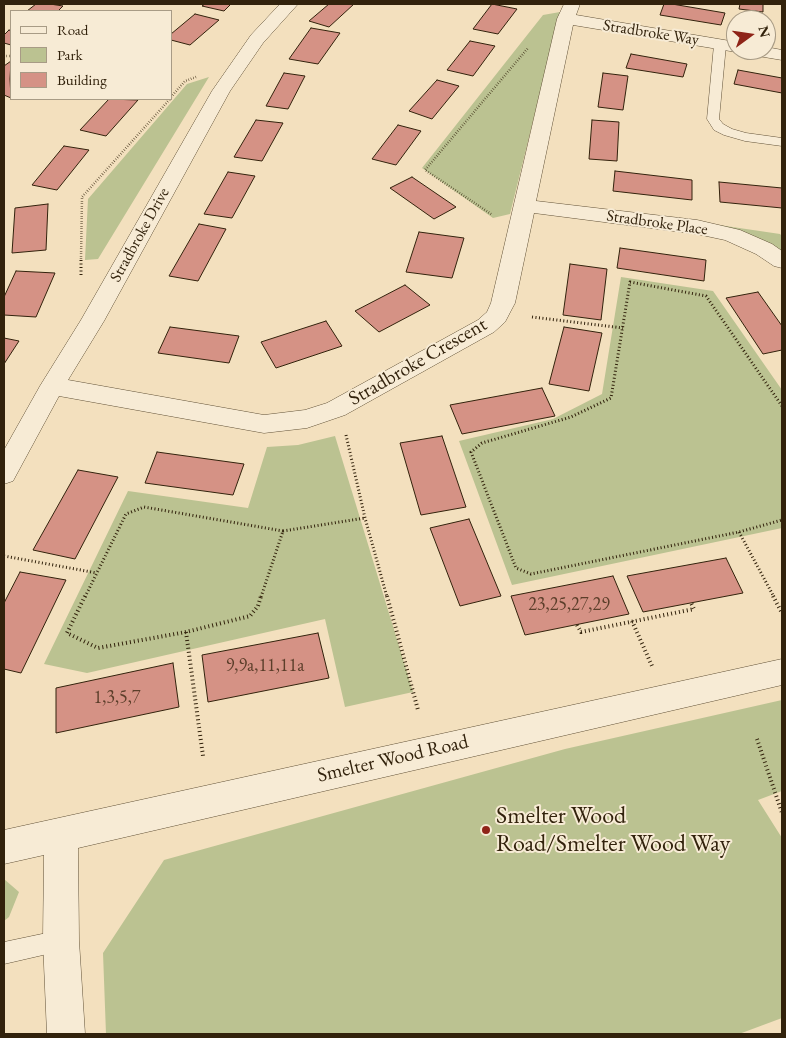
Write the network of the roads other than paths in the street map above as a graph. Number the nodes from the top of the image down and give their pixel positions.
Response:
1 (289, 4) edge
2 (569, 12) edge
3 (726, 46) edge
4 (726, 56) edge
5 (782, 142) edge
6 (526, 206) junction
7 (782, 261) edge
8 (52, 386) junction
9 (4, 474) edge
10 (782, 672) edge
11 (61, 836) junction
12 (4, 847) edge
13 (62, 941) junction
14 (4, 953) edge
15 (66, 1034) edge

1 - 8 street, Stradbroke Drive
2 - 3 street, Stradbroke Way
2 - 6 street, Stradbroke Crescent
4 - 5 lane
6 - 7 street, Stradbroke Place
6 - 8 street, Stradbroke Crescent
8 - 9 street, Stradbroke Drive
10 - 11 street, Smelter Wood Road
11 - 12 street, Smelter Wood Road
11 - 13 street
13 - 14 lane
13 - 15 street

